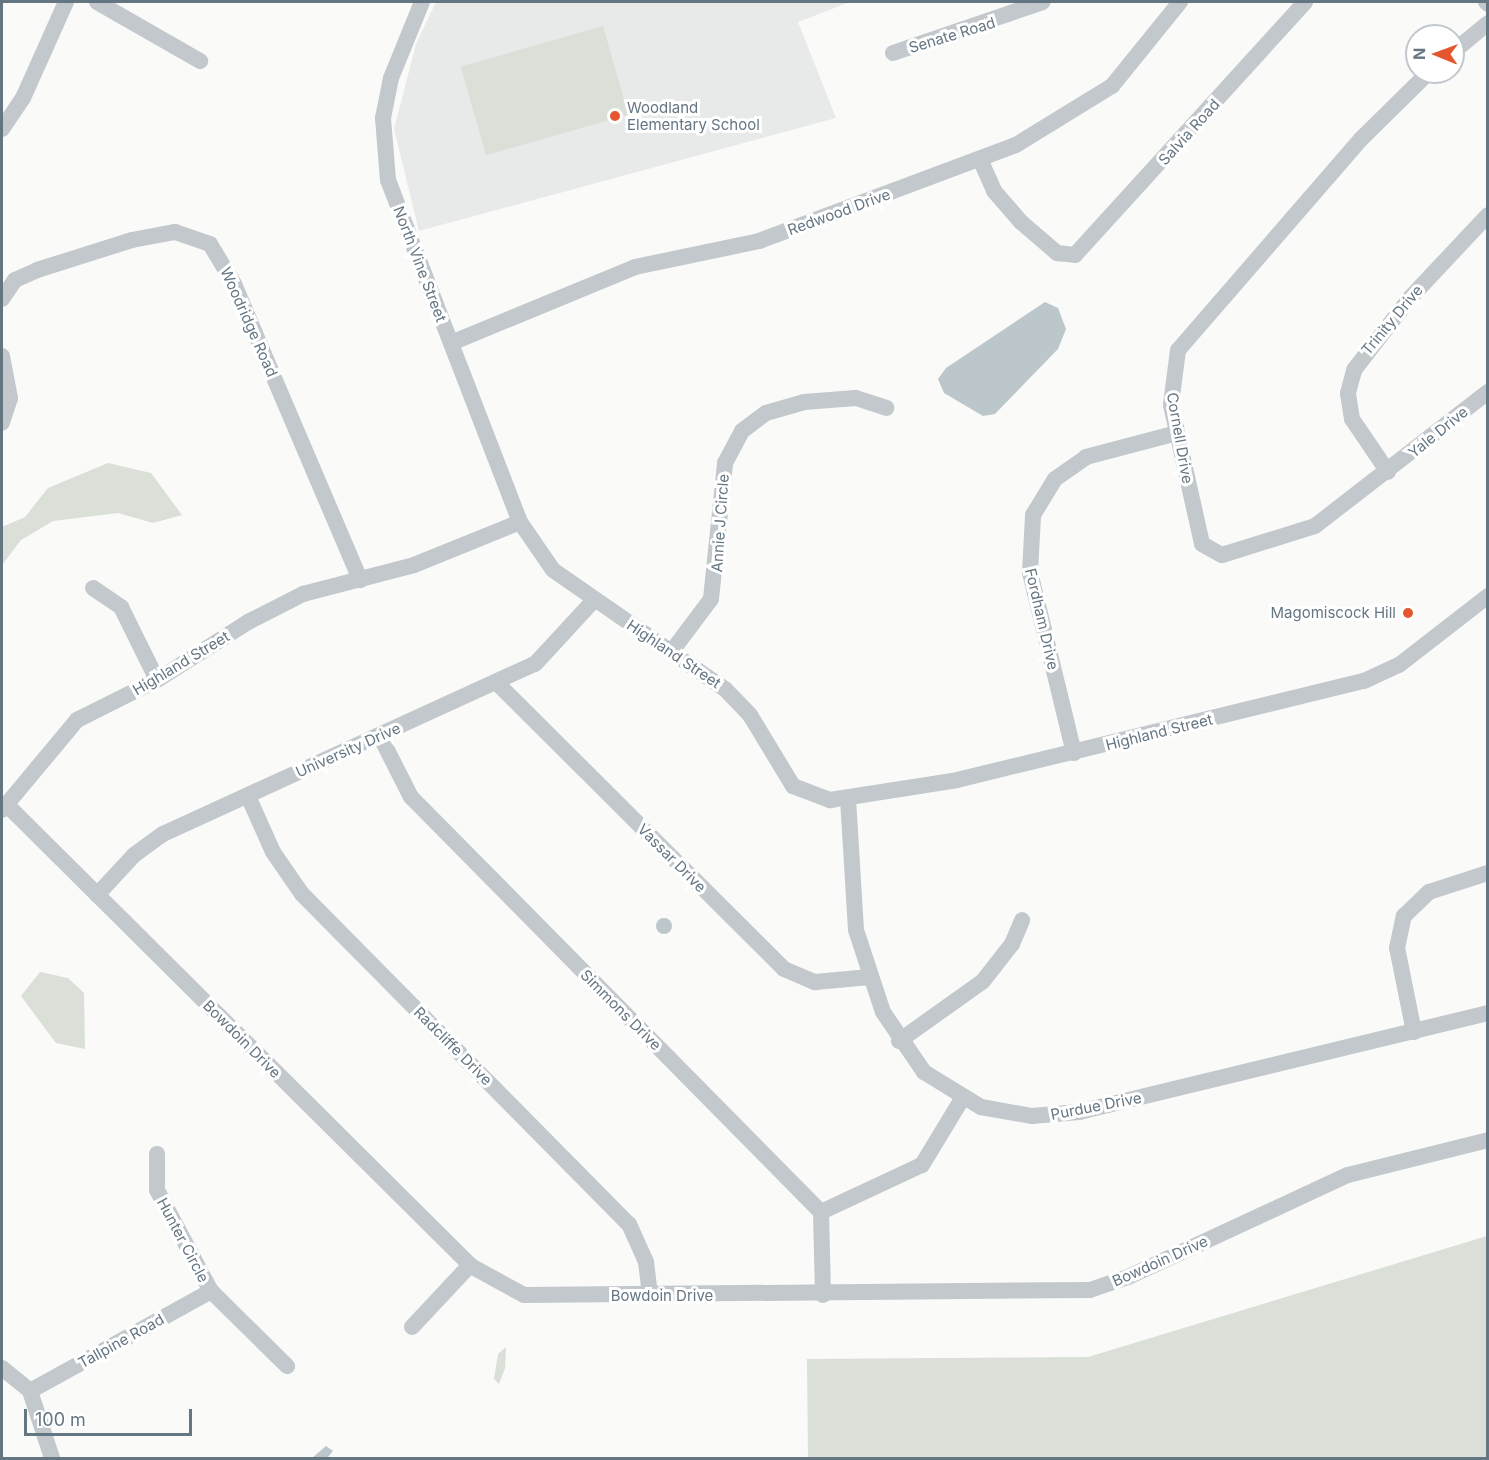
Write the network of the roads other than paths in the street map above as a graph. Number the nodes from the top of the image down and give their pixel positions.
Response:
1 (66, 2) edge
2 (97, 2) edge
3 (422, 2) edge
4 (1043, 2) edge
5 (1180, 2) edge
6 (1305, 2) edge
7 (1488, 23) edge
8 (1465, 42) edge
9 (893, 52) dead end
10 (200, 61) dead end
11 (1418, 84) edge
12 (2, 129) edge
13 (980, 159) junction
14 (1488, 215) edge
15 (2, 299) edge
16 (451, 344) junction
17 (2, 356) edge
18 (1488, 392) edge
19 (885, 408) dead end
20 (2, 423) edge
21 (1177, 433) junction
22 (1388, 472) junction
23 (520, 522) junction
24 (360, 580) junction
25 (93, 588) dead end
26 (1488, 596) edge
27 (594, 600) junction
28 (672, 651) junction
29 (157, 680) junction
30 (497, 683) junction
31 (380, 736) junction
32 (1074, 753) junction
33 (248, 796) junction
34 (848, 800) junction
35 (4, 807) edge
36 (1488, 873) edge
37 (97, 895) junction
38 (1022, 920) dead end
39 (870, 977) junction
40 (1488, 1013) edge
41 (1414, 1032) junction
42 (898, 1041) junction
43 (962, 1099) junction
44 (1488, 1140) edge
45 (157, 1154) dead end
46 (821, 1212) junction
47 (470, 1265) junction
48 (211, 1291) junction
49 (823, 1295) junction
50 (650, 1296) junction
51 (412, 1328) dead end
52 (286, 1366) dead end
53 (2, 1368) edge
54 (30, 1391) junction
55 (52, 1458) edge

1 - 12 street
2 - 10 street
3 - 16 street, North Vine Street
4 - 9 street, Senate Road
5 - 13 street, Redwood Drive
6 - 13 street, Salvia Road
7 - 8 street
11 - 21 street, Cornell Drive
13 - 16 street, Redwood Drive
14 - 22 street, Trinity Drive
15 - 24 street, Woodridge Road
16 - 23 street, North Vine Street
17 - 20 street
18 - 22 street, Yale Drive
19 - 28 street, Annie J Circle
21 - 22 street, Cornell Drive
21 - 32 street, Fordham Drive
23 - 24 street, Highland Street
23 - 27 street, Highland Street
24 - 29 street, Highland Street
25 - 29 street
26 - 32 street, Highland Street
27 - 28 street, Highland Street
27 - 30 street, University Drive
28 - 34 street, Highland Street
29 - 35 street, Highland Street
30 - 31 street, University Drive
30 - 39 street, Vassar Drive
31 - 33 street, University Drive
31 - 46 street, Simmons Drive
32 - 34 street, Highland Street
33 - 37 street, University Drive
33 - 50 street, Radcliffe Drive
34 - 39 street, Purdue Drive
35 - 37 street, Bowdoin Drive
36 - 41 street
37 - 47 street, Bowdoin Drive
38 - 42 street
39 - 42 street, Purdue Drive
40 - 41 street, Purdue Drive
41 - 43 street, Purdue Drive
42 - 43 street, Purdue Drive
43 - 46 street
44 - 49 street, Bowdoin Drive
45 - 48 street, Hunter Circle
46 - 49 street
47 - 50 street, Bowdoin Drive
47 - 51 street
48 - 52 street, Hunter Circle
48 - 54 street, Tallpine Road
49 - 50 street, Bowdoin Drive
53 - 54 street
54 - 55 street

